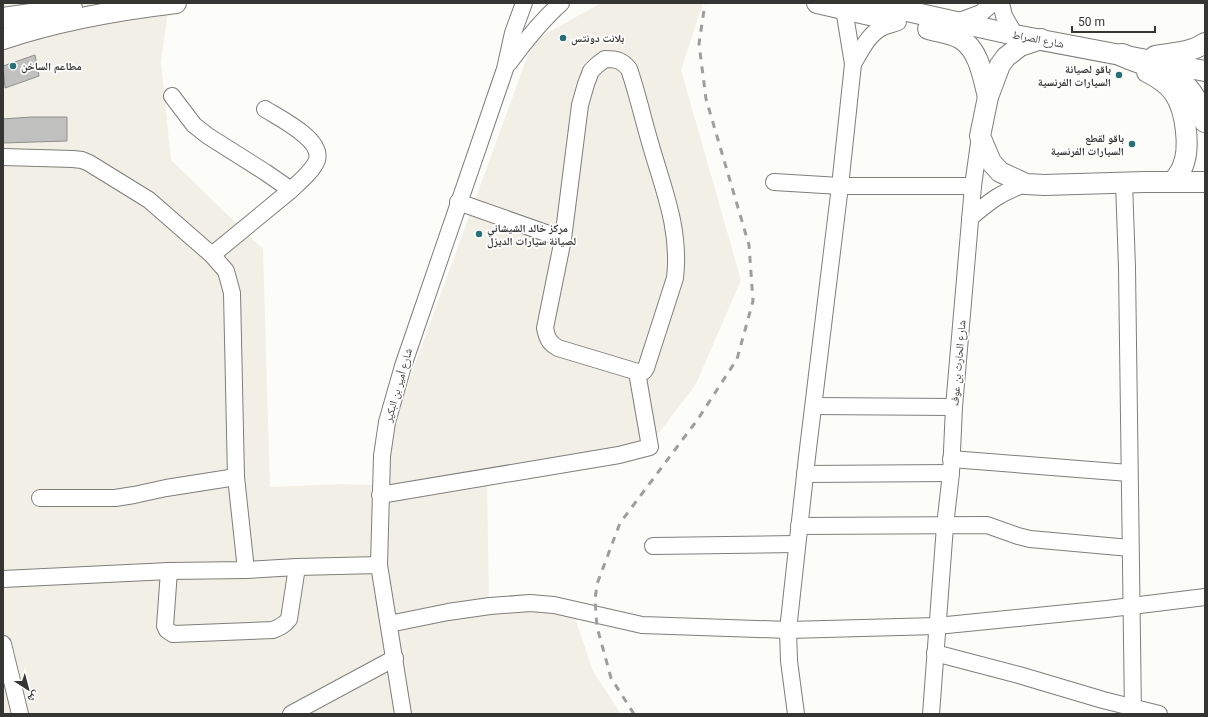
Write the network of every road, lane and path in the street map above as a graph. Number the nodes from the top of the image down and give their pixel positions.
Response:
1 (108, 3) edge
2 (176, 3) edge
3 (524, 3) edge
4 (561, 3) edge
5 (817, 3) edge
6 (871, 3) edge
7 (993, 3) edge
8 (1001, 3) edge
9 (844, 9) junction
10 (3, 18) edge
11 (898, 22) junction
12 (957, 22) junction
13 (1015, 35) junction
14 (3, 39) edge
15 (1041, 39) junction
16 (1205, 43) edge
17 (1123, 55) junction
18 (853, 64) junction
19 (505, 69) junction
20 (1205, 71) edge
21 (172, 96) dead end
22 (988, 97) junction
23 (265, 108) dead end
24 (1205, 121) edge
25 (980, 136) junction
26 (3, 158) edge
27 (1174, 181) junction
28 (774, 182) dead end
29 (1124, 182) junction
30 (1205, 182) edge
31 (1026, 184) junction
32 (840, 186) junction
33 (973, 186) junction
34 (291, 190) junction
35 (458, 202) junction
36 (970, 218) junction
37 (563, 239) junction
38 (212, 255) junction
39 (637, 372) junction
40 (814, 406) junction
41 (954, 407) junction
42 (951, 466) junction
43 (1130, 473) junction
44 (805, 474) junction
45 (236, 477) junction
46 (380, 495) junction
47 (40, 498) dead end
48 (799, 526) junction
49 (945, 526) junction
50 (797, 544) junction
51 (653, 546) dead end
52 (1130, 548) junction
53 (379, 566) junction
54 (297, 567) junction
55 (246, 570) junction
56 (169, 571) junction
57 (3, 579) edge
58 (1205, 597) edge
59 (1131, 605) junction
60 (389, 624) junction
61 (937, 626) junction
62 (788, 630) junction
63 (3, 644) edge
64 (935, 653) junction
65 (395, 658) junction
66 (9, 693) edge
67 (1132, 711) edge
68 (20, 714) edge
69 (291, 714) edge
70 (404, 714) edge
71 (796, 714) edge
72 (931, 714) edge
73 (1159, 714) edge

1 - 10 main road
2 - 14 main road
3 - 19 street, شارع أمير بن البكير
4 - 19 street, شارع أمير بن البكير
5 - 9 main road
6 - 12 main road, شارع الصراط
7 - 12 street
8 - 13 street
9 - 11 main road
9 - 18 street
11 - 18 street
11 - 22 main road
12 - 13 main road, شارع الصراط
13 - 15 main road, شارع الصراط
15 - 17 main road, شارع الصراط
15 - 22 main road, شارع الحارث بن عوف
16 - 17 main road
17 - 20 main road, شارع الصراط
17 - 24 highway
17 - 27 main road
18 - 32 street
19 - 35 street, شارع أمير بن البكير
21 - 34 street
22 - 25 main road, شارع الحارث بن عوف
23 - 34 street
25 - 31 main road
25 - 33 street, شارع الحارث بن عوف
26 - 38 street
27 - 29 main road
27 - 30 main road
28 - 32 street
29 - 31 main road
29 - 43 street
31 - 36 street
32 - 33 street
32 - 40 street
33 - 36 street, شارع الحارث بن عوف
34 - 38 street
35 - 37 street
35 - 46 street, شارع أمير بن البكير
36 - 41 street, شارع الحارث بن عوف
37 - 39 street
37 - 39 street
38 - 45 street
39 - 46 street
40 - 41 street
40 - 44 street
41 - 42 street, شارع الحارث بن عوف
42 - 43 street
42 - 44 street
42 - 49 street, شارع الحارث بن عوف
43 - 52 street
44 - 48 street
45 - 47 street
45 - 55 street
46 - 53 street, شارع أمير بن البكير
48 - 49 street
48 - 50 street
49 - 52 street
49 - 61 street, شارع الحارث بن عوف
50 - 51 street
50 - 62 street
52 - 59 street
53 - 54 street
53 - 60 street, شارع أمير بن البكير
54 - 55 street
54 - 56 street
55 - 56 street
56 - 57 street
58 - 59 street
59 - 61 street
59 - 67 street
60 - 62 street
60 - 65 street, شارع أمير بن البكير
61 - 62 street
61 - 64 street, شارع الحارث بن عوف
62 - 71 street
63 - 66 street
64 - 67 street
64 - 72 street, شارع الحارث بن عوف
65 - 69 street
65 - 70 street, شارع أمير بن البكير
66 - 68 street
67 - 73 street

